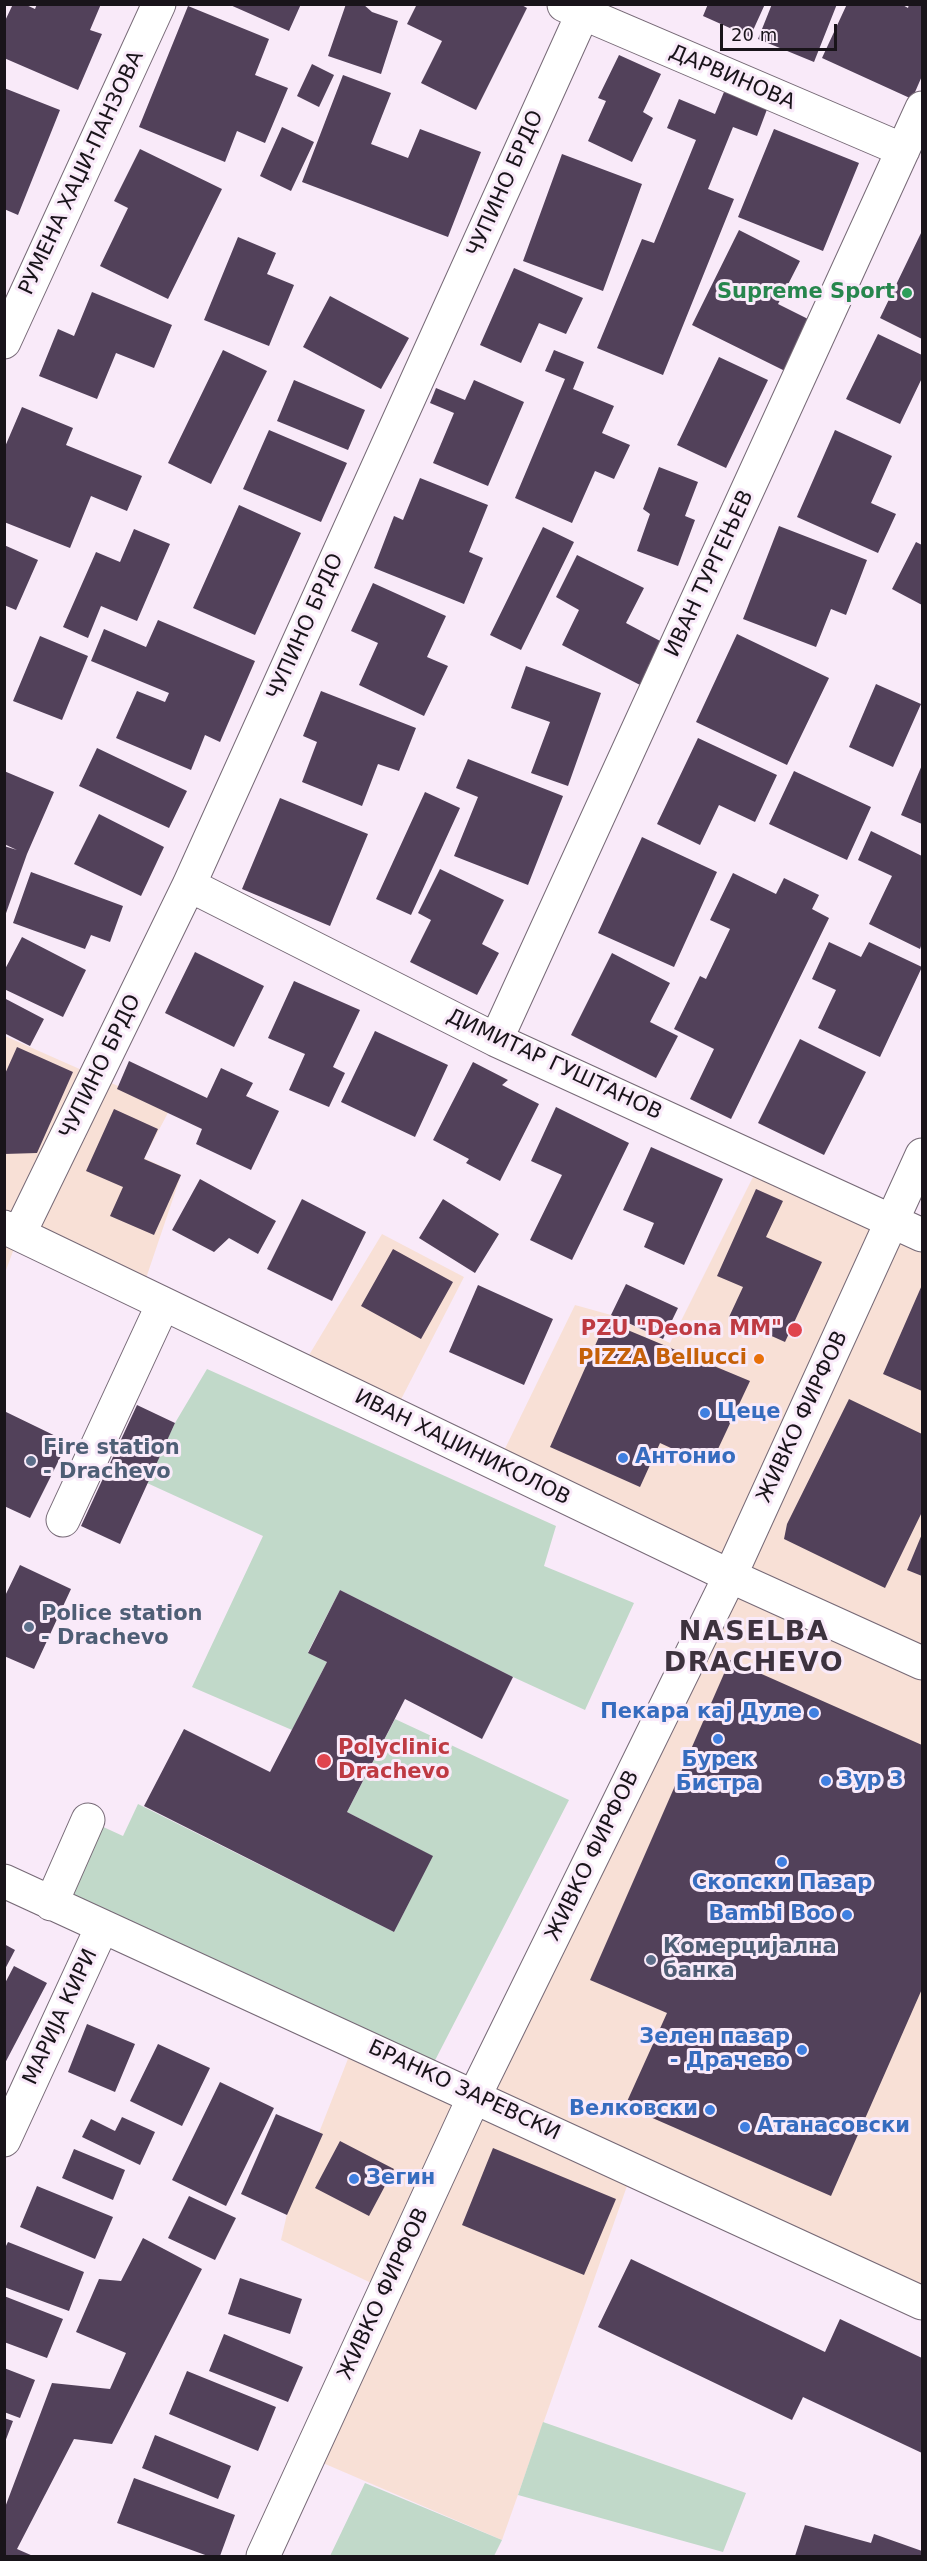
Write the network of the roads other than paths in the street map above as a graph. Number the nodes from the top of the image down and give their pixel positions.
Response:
1 (159, 4) edge
2 (572, 10) edge
3 (922, 108) edge
4 (903, 150) junction
5 (4, 342) edge
6 (189, 885) junction
7 (496, 1040) junction
8 (922, 1155) edge
9 (892, 1221) junction
10 (12, 1230) edge
11 (922, 1236) edge
12 (163, 1304) junction
13 (63, 1520) dead end
14 (730, 1576) junction
15 (922, 1663) edge
16 (88, 1820) dead end
17 (4, 1881) edge
18 (51, 1904) junction
19 (102, 1927) junction
20 (475, 2095) junction
21 (4, 2140) edge
22 (922, 2303) edge
23 (263, 2556) edge

1 - 5 street, РУМЕНА ХАЏИ-ПАНЗОВА
2 - 4 street, ДАРВИНОВА
2 - 6 street, ЧУПИНО БРДО
3 - 4 street, ИВАН ТУРГЕЊЕВ
4 - 7 street, ИВАН ТУРГЕЊЕВ
6 - 7 street, ДИМИТАР ГУШТАНОВ
6 - 10 street, ЧУПИНО БРДО
7 - 9 street, ДИМИТАР ГУШТАНОВ
8 - 9 street, ЖИВКО ФИРФОВ
9 - 11 street, ДИМИТАР ГУШТАНОВ
9 - 14 street, ЖИВКО ФИРФОВ
10 - 12 street, ИВАН ХАЏИНИКОЛОВ
12 - 13 street
12 - 14 street, ИВАН ХАЏИНИКОЛОВ
14 - 15 street, ИВАН ХАЏИНИКОЛОВ
14 - 20 street, ЖИВКО ФИРФОВ
16 - 18 street
17 - 18 street, БРАНКО ЗАРЕВСКИ
18 - 19 street, БРАНКО ЗАРЕВСКИ
19 - 20 street, БРАНКО ЗАРЕВСКИ
19 - 21 street, МАРИЈА КИРИ
20 - 22 street, БРАНКО ЗАРЕВСКИ
20 - 23 street, ЖИВКО ФИРФОВ

